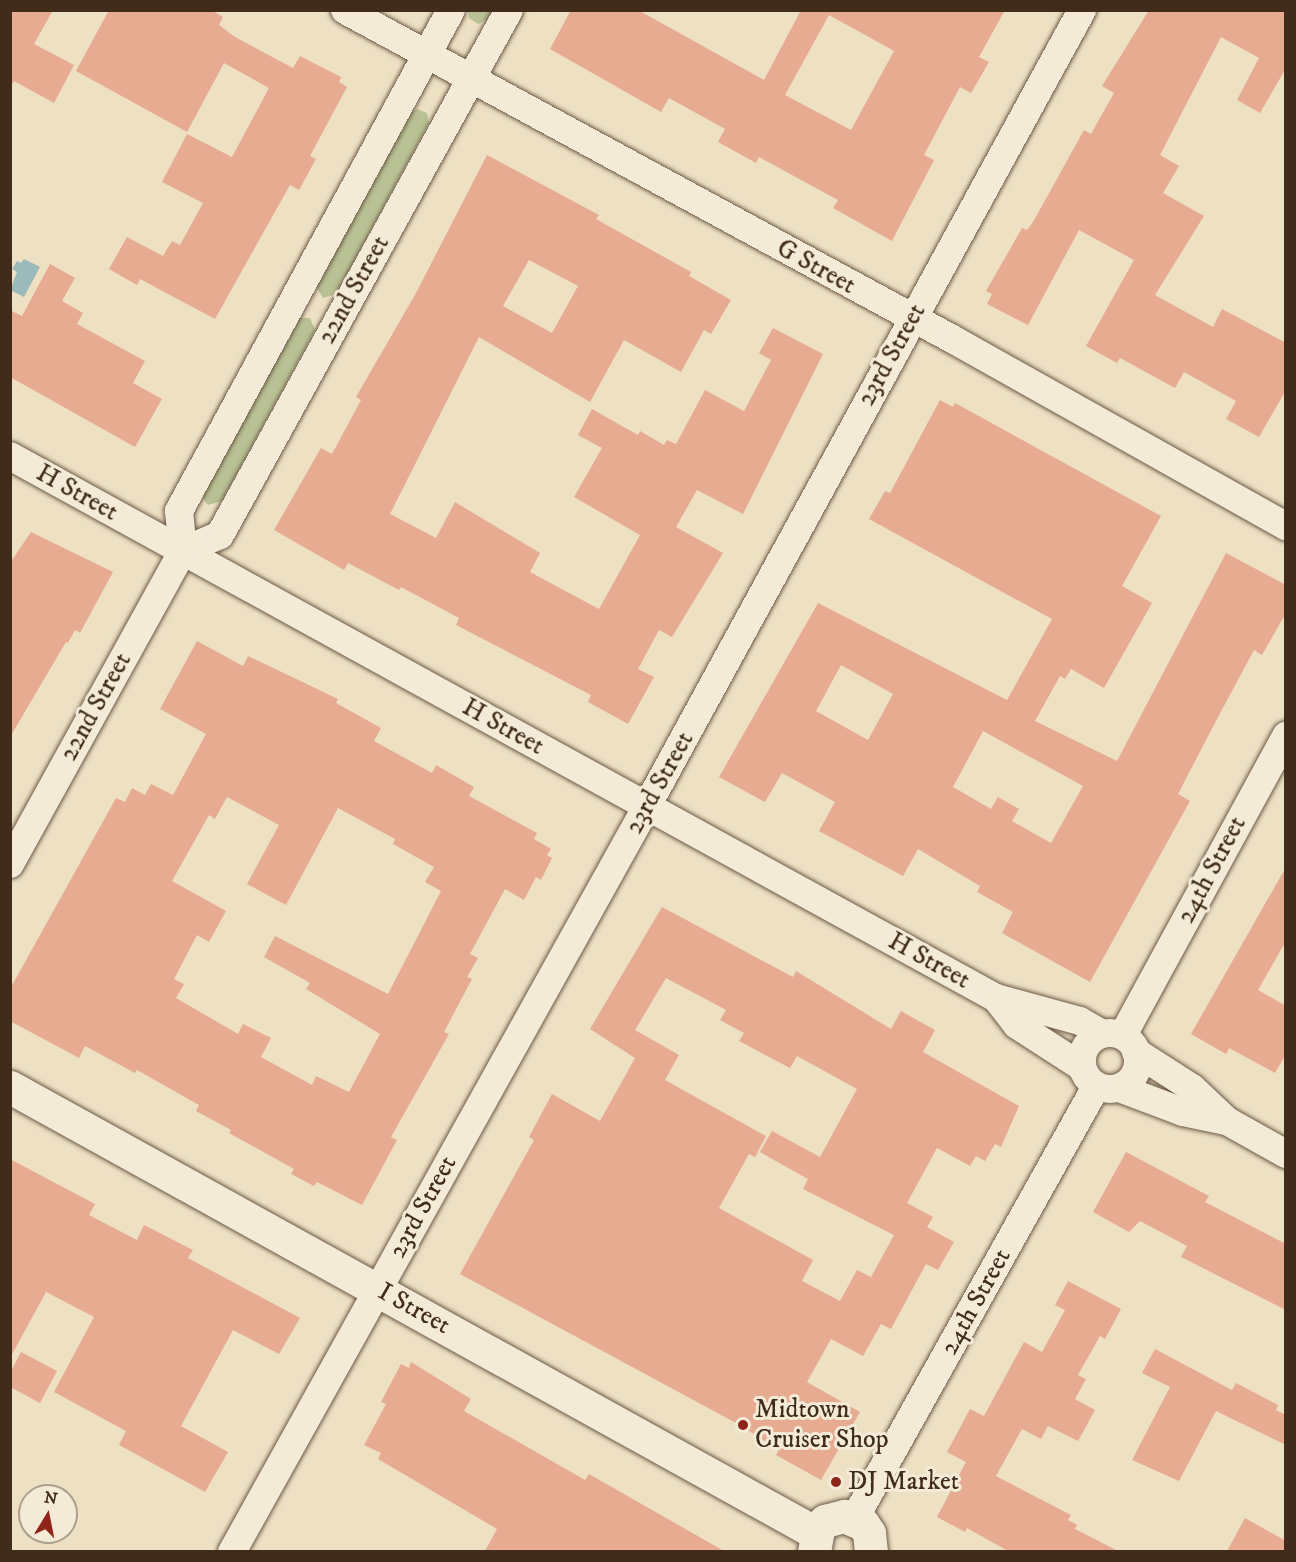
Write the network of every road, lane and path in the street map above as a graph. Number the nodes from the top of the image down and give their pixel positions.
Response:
1 (345, 10) edge
2 (451, 10) edge
3 (509, 10) edge
4 (1082, 10) edge
5 (426, 55) junction
6 (471, 79) junction
7 (912, 319) junction
8 (10, 456) edge
9 (1286, 526) edge
10 (183, 551) junction
11 (1286, 736) edge
12 (647, 806) junction
13 (10, 864) edge
14 (996, 998) junction
15 (1120, 1040) junction
16 (1099, 1080) junction
17 (10, 1087) edge
18 (1227, 1121) junction
19 (1286, 1154) edge
20 (377, 1288) junction
21 (855, 1518) junction
22 (815, 1542) edge
23 (232, 1551) edge
24 (871, 1551) edge

1 - 5 street, G Street
2 - 5 street, 22nd Street
3 - 6 street, 22nd Street
4 - 7 street, 23rd Street
5 - 6 street, G Street
5 - 10 street, 22nd Street
6 - 7 street, G Street
6 - 10 street, 22nd Street
7 - 9 street, G Street
7 - 12 street, 23rd Street
8 - 10 street, H Street
10 - 12 street, H Street
10 - 13 street, 22nd Street
11 - 15 street, 24th Street
12 - 14 street, H Street
12 - 20 street, 23rd Street
14 - 15 street, H Street
14 - 16 street, H Street
15 - 16 street
15 - 16 street
15 - 18 street, H Street
16 - 18 street, H Street
16 - 21 street, 24th Street
17 - 20 street, I Street
18 - 19 street, H Street
20 - 22 street, I Street
20 - 23 street, 23rd Street
21 - 22 street
21 - 24 street

